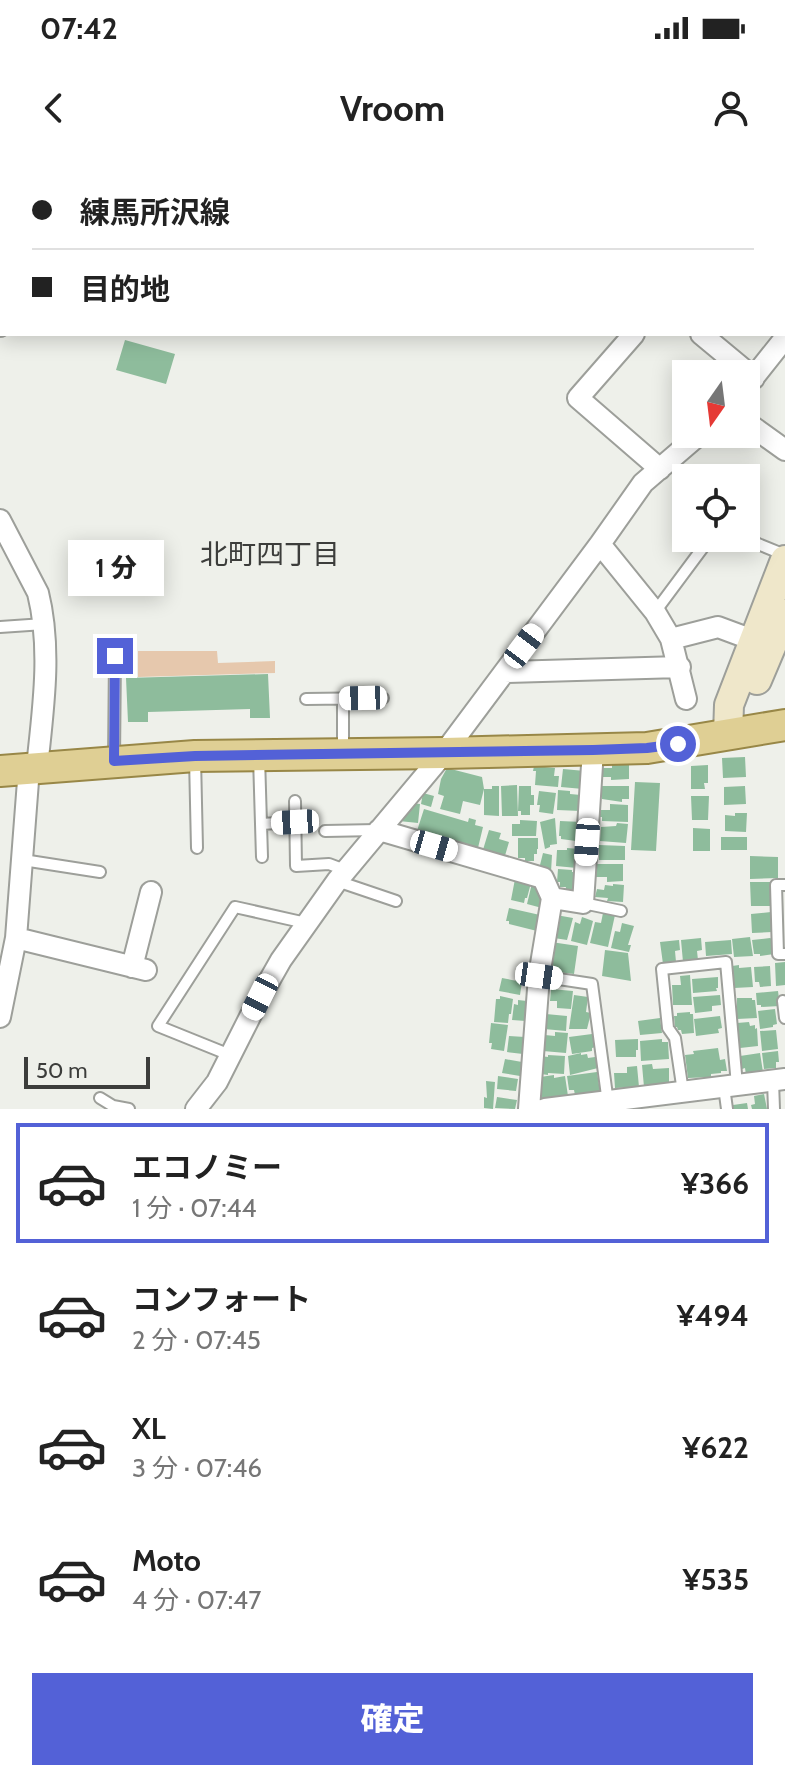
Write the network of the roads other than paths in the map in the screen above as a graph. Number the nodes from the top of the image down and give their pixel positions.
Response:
1 (632, 336) edge
2 (703, 336) edge
3 (785, 338) edge
4 (728, 360) edge
5 (760, 369) edge
6 (760, 432) edge
7 (684, 448) edge
8 (785, 450) edge
9 (660, 469) junction
10 (0, 520) edge
11 (600, 544) junction
12 (760, 545) edge
13 (700, 552) edge
14 (785, 557) edge
15 (655, 612) junction
16 (785, 614) edge
17 (44, 624) junction
18 (0, 627) edge
19 (671, 639) junction
20 (753, 640) junction
21 (115, 656) dead end
22 (680, 667) junction
23 (505, 672) junction
24 (383, 698) dead end
25 (306, 699) dead end
26 (343, 699) junction
27 (686, 699) dead end
28 (785, 725) edge
29 (728, 735) junction
30 (593, 750) junction
31 (444, 753) junction
32 (343, 754) junction
33 (259, 755) junction
34 (195, 756) junction
35 (114, 761) junction
36 (22, 769) edge
37 (295, 801) dead end
38 (295, 822) junction
39 (261, 824) junction
40 (379, 830) junction
41 (325, 831) dead end
42 (197, 848) dead end
43 (262, 857) dead end
44 (23, 860) junction
45 (100, 872) dead end
46 (341, 876) junction
47 (785, 885) edge
48 (151, 892) dead end
49 (552, 898) junction
50 (396, 901) dead end
51 (583, 903) junction
52 (621, 911) dead end
53 (306, 923) junction
54 (16, 938) junction
55 (785, 954) edge
56 (6, 958) edge
57 (539, 976) junction
58 (783, 1001) edge
59 (0, 1017) edge
60 (785, 1018) edge
61 (230, 1055) junction
62 (779, 1080) edge
63 (730, 1086) junction
64 (683, 1092) junction
65 (100, 1098) dead end
66 (608, 1105) edge
67 (129, 1109) edge
68 (196, 1109) edge
69 (529, 1109) edge
70 (545, 1109) edge
71 (727, 1109) edge
72 (774, 1109) edge

1 - 9 street
2 - 4 street
3 - 5 street
6 - 8 street
7 - 9 street
9 - 11 street
10 - 17 street
11 - 15 street
11 - 23 street
12 - 14 lane
13 - 15 lane
14 - 20 main road
15 - 19 street
16 - 29 main road
17 - 18 lane
17 - 36 street
19 - 20 street
19 - 22 street
20 - 29 main road
21 - 35 lane
22 - 23 street
22 - 27 street
23 - 31 street
24 - 26 lane
25 - 26 lane
26 - 32 lane
28 - 29 main road
29 - 30 main road
30 - 31 main road
30 - 51 street
31 - 32 main road
31 - 40 street
32 - 33 main road
33 - 34 main road
33 - 39 lane
34 - 35 main road
34 - 42 lane
35 - 36 main road
36 - 44 street
37 - 38 lane
38 - 39 lane
38 - 46 lane
39 - 43 lane
40 - 41 lane
40 - 46 street
40 - 49 street
44 - 45 lane
44 - 54 street
46 - 50 lane
46 - 53 street
47 - 55 lane
48 - 54 street
49 - 51 street
49 - 57 street
51 - 52 lane
53 - 61 street
53 - 61 lane
54 - 56 street
56 - 59 street
57 - 66 lane
57 - 69 street
58 - 60 lane
61 - 68 street
62 - 63 street
62 - 72 lane
63 - 64 street
63 - 64 lane
63 - 71 lane
64 - 66 street
65 - 67 lane
66 - 70 street

